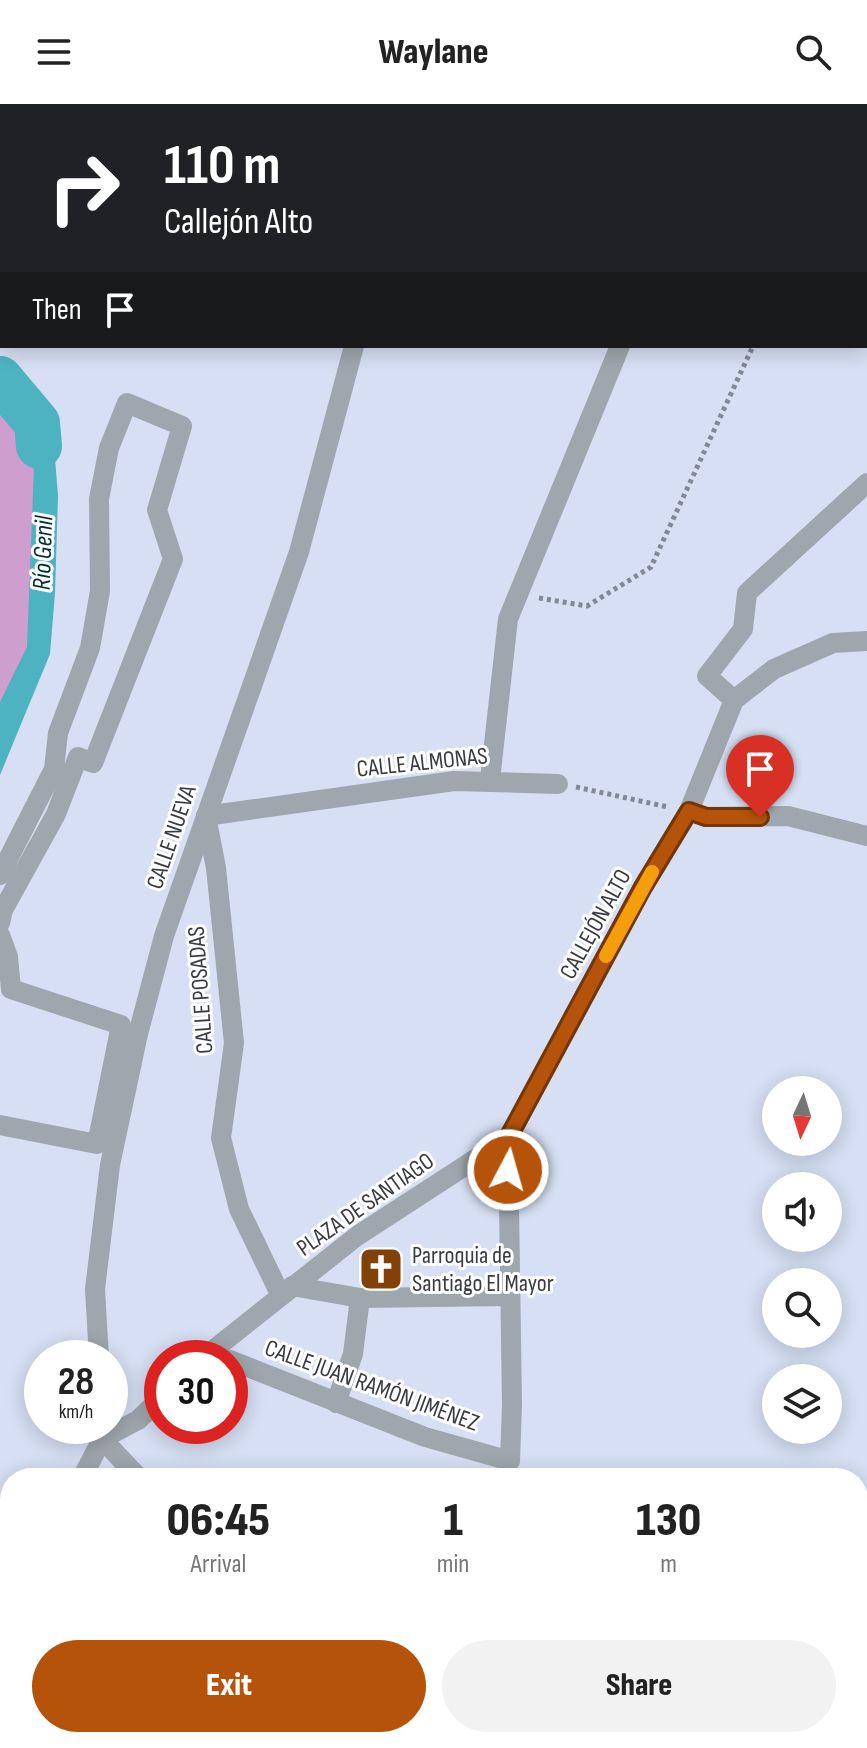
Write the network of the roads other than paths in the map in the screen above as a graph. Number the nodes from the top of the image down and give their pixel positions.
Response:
1 (353, 348) edge
2 (619, 348) edge
3 (867, 483) edge
4 (867, 641) edge
5 (734, 700) junction
6 (490, 780) junction
7 (558, 784) road end
8 (689, 811) junction
9 (206, 816) junction
10 (867, 836) edge
11 (0, 875) edge
12 (0, 923) edge
13 (0, 935) edge
14 (0, 1125) edge
15 (508, 1138) junction
16 (286, 1290) junction
17 (508, 1296) junction
18 (360, 1298) junction
19 (98, 1340) edge
20 (230, 1340) edge
21 (248, 1367) edge
22 (336, 1403) junction
23 (97, 1444) edge
24 (111, 1444) edge
25 (86, 1468) edge
26 (131, 1468) edge

1 - 9 street, CALLE NUEVA
2 - 6 street
3 - 5 street
4 - 5 street
5 - 8 street, CALLEJÓN ALTO
6 - 7 street, CALLE ALMONAS
6 - 9 street, CALLE ALMONAS
8 - 10 street
8 - 15 street, CALLEJÓN ALTO
9 - 16 street, CALLE POSADAS
9 - 19 street, CALLE NUEVA
11 - 12 street
13 - 14 street
15 - 16 street, PLAZA DE SANTIAGO
15 - 17 street, CALLE JUAN RAMÓN JIMÉNEZ
16 - 18 street, PLAZA DE SANTIAGO
16 - 20 street, PLAZA DE SANTIAGO
17 - 18 street, PLAZA DE SANTIAGO
17 - 22 street, CALLE JUAN RAMÓN JIMÉNEZ
18 - 22 street
21 - 22 street, CALLE JUAN RAMÓN JIMÉNEZ
23 - 25 street
24 - 26 street

